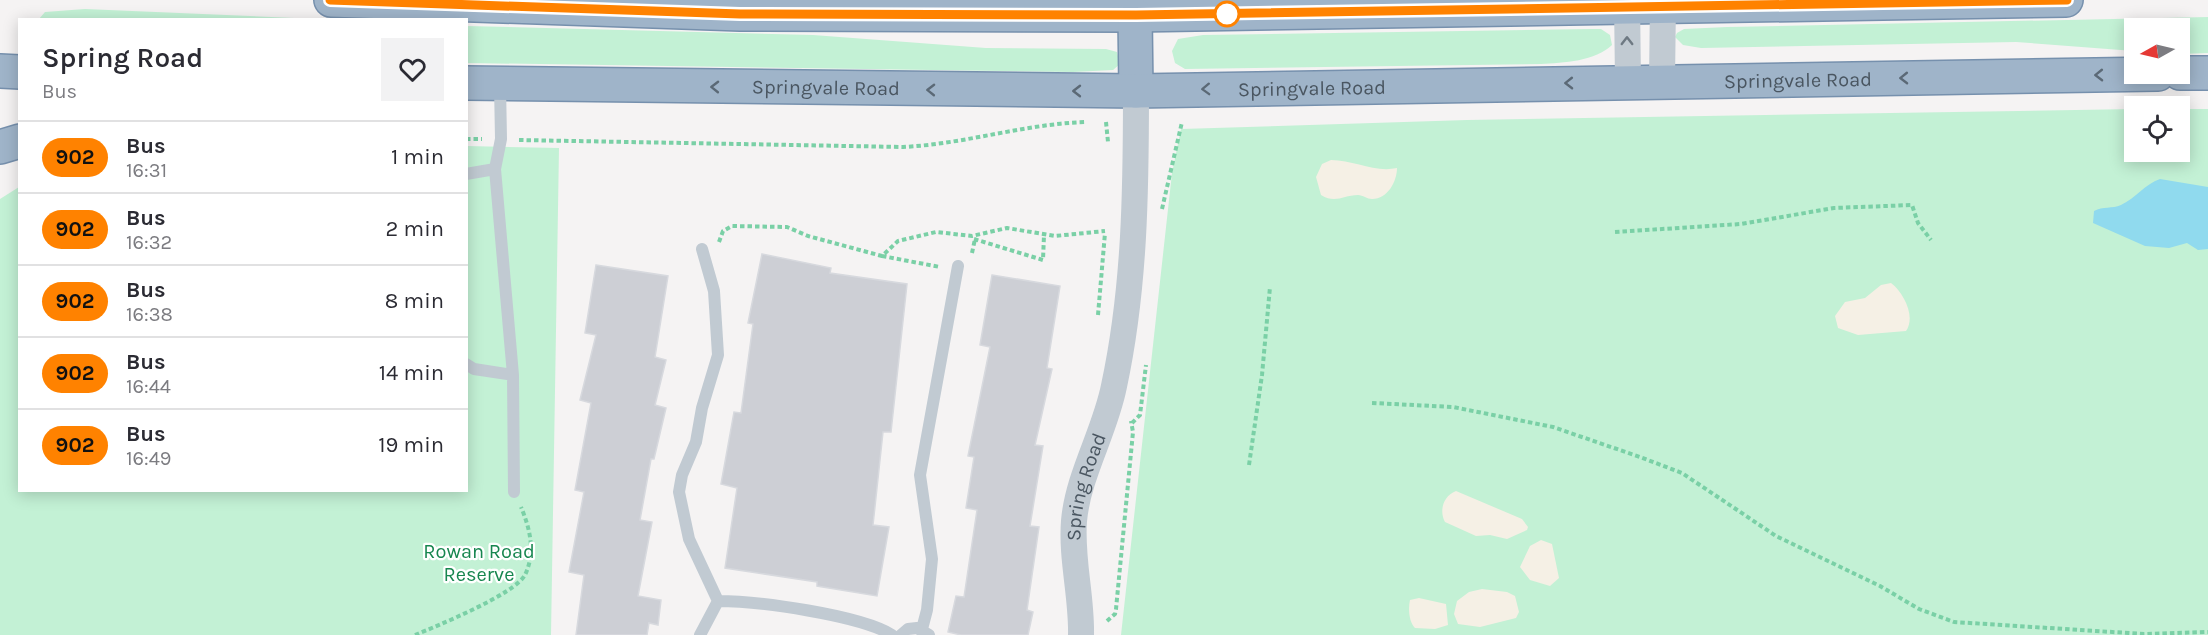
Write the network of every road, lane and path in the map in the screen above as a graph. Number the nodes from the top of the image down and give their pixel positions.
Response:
1 (331, 0) edge
2 (2066, 0) edge
3 (1627, 4) edge
4 (1663, 4) edge
5 (1016, 7) edge
6 (1136, 15) junction
7 (0, 71) edge
8 (18, 72) edge
9 (2190, 73) edge
10 (2208, 73) edge
11 (2124, 75) edge
12 (1628, 82) junction
13 (1662, 82) junction
14 (468, 83) edge
15 (500, 84) junction
16 (1136, 106) junction
17 (1194, 121) dead end
18 (468, 139) edge
19 (501, 139) junction
20 (18, 142) edge
21 (0, 147) edge
22 (495, 169) junction
23 (468, 174) edge
24 (1105, 231) dead end
25 (1615, 232) dead end
26 (1044, 235) junction
27 (972, 236) junction
28 (1931, 240) dead end
29 (702, 249) joint
30 (882, 256) junction
31 (958, 268) joint
32 (1270, 287) dead end
33 (468, 365) edge
34 (513, 375) junction
35 (1114, 387) junction
36 (1372, 403) dead end
37 (1249, 465) dead end
38 (514, 492) joint
39 (718, 601) junction
40 (926, 632) edge
41 (1081, 632) edge
42 (2208, 632) edge
43 (415, 635) edge
44 (700, 635) edge
45 (892, 635) edge
46 (901, 635) edge

1 - 5 highway
2 - 4 highway
3 - 4 highway
3 - 6 highway
12 -> 3 street
4 - 13 street
5 - 6 highway
6 - 16 highway
7 - 8 highway
9 - 10 highway
11 -> 13 highway, Springvale Road
12 - 13 highway, Springvale Road
12 -> 16 highway, Springvale Road
14 - 15 highway, Springvale Road
16 -> 15 highway, Springvale Road
15 - 19 lane
16 - 17 path
16 - 19 path
16 - 35 street, Spring Road
18 - 19 path
19 - 22 lane
20 - 21 highway
22 - 23 lane
22 - 34 lane
24 - 26 path
25 - 28 path
26 - 27 path
26 - 27 path
27 - 30 path
29 - 30 path
29 - 39 lane
30 - 31 path
31 - 40 lane
32 - 37 path
33 - 34 lane
34 - 38 lane
35 - 41 street, Spring Road
35 - 41 path
36 - 42 path
38 - 43 path
39 - 44 lane
39 - 45 lane
40 - 46 lane

